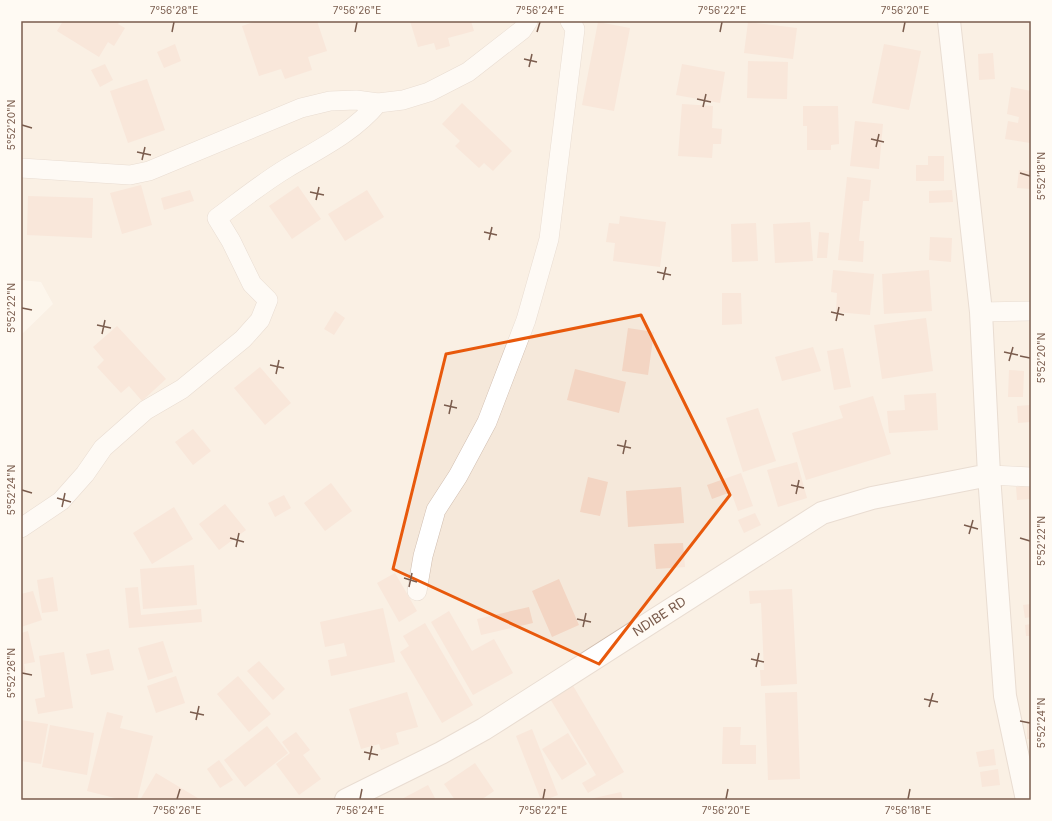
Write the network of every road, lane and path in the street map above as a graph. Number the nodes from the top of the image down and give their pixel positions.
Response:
1 (528, 21) edge
2 (570, 21) edge
3 (949, 21) edge
4 (378, 103) junction
5 (21, 168) edge
6 (1031, 311) edge
7 (981, 312) junction
8 (989, 475) junction
9 (1031, 477) edge
10 (21, 528) edge
11 (417, 590) dead end
12 (346, 800) edge
13 (1027, 800) edge

1 - 4 street
2 - 11 street
3 - 7 street
4 - 5 street
4 - 10 street
6 - 7 street
7 - 8 street
8 - 9 street
8 - 12 street, NDIBE RD
8 - 13 street

